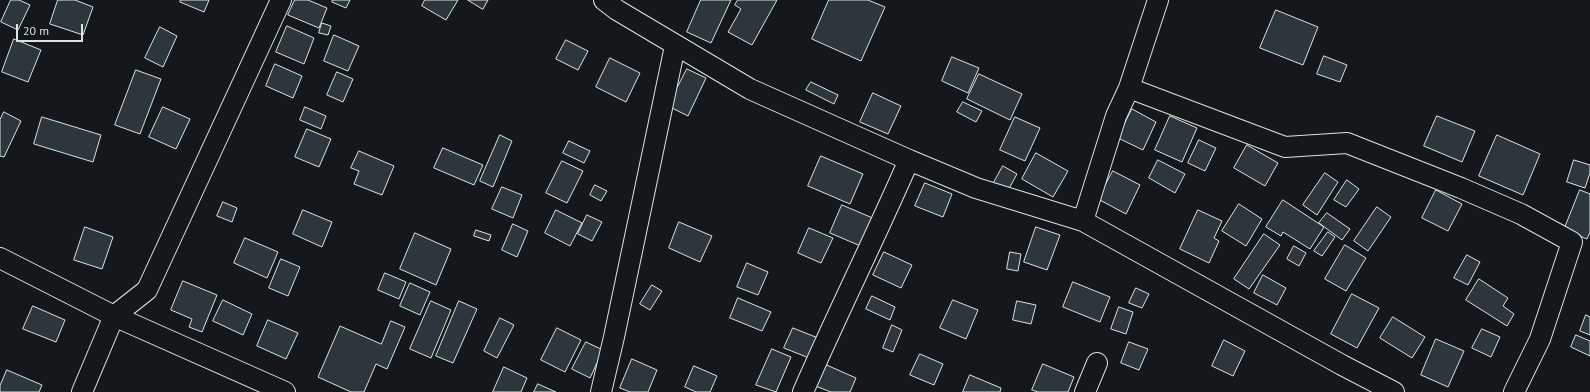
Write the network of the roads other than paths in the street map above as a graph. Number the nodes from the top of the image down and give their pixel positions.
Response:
1 (280, 0) edge
2 (604, 0) edge
3 (1158, 0) edge
4 (638, 23) junction
5 (675, 46) junction
6 (700, 60) junction
7 (1129, 88) junction
8 (909, 160) junction
9 (1083, 221) junction
10 (0, 258) edge
11 (114, 316) junction
12 (1097, 363) dead end
13 (82, 392) edge
14 (285, 392) edge
15 (601, 392) edge
16 (803, 392) edge
17 (1084, 392) edge
18 (1394, 392) edge
19 (1514, 392) edge

1 - 11 street
2 - 4 street
3 - 7 street
4 - 5 street
4 - 6 street
5 - 6 street
5 - 15 street
6 - 8 street
7 - 9 street
7 - 19 street
8 - 9 street
8 - 16 street
9 - 18 street
10 - 11 street
11 - 13 street
11 - 14 street
12 - 17 street

